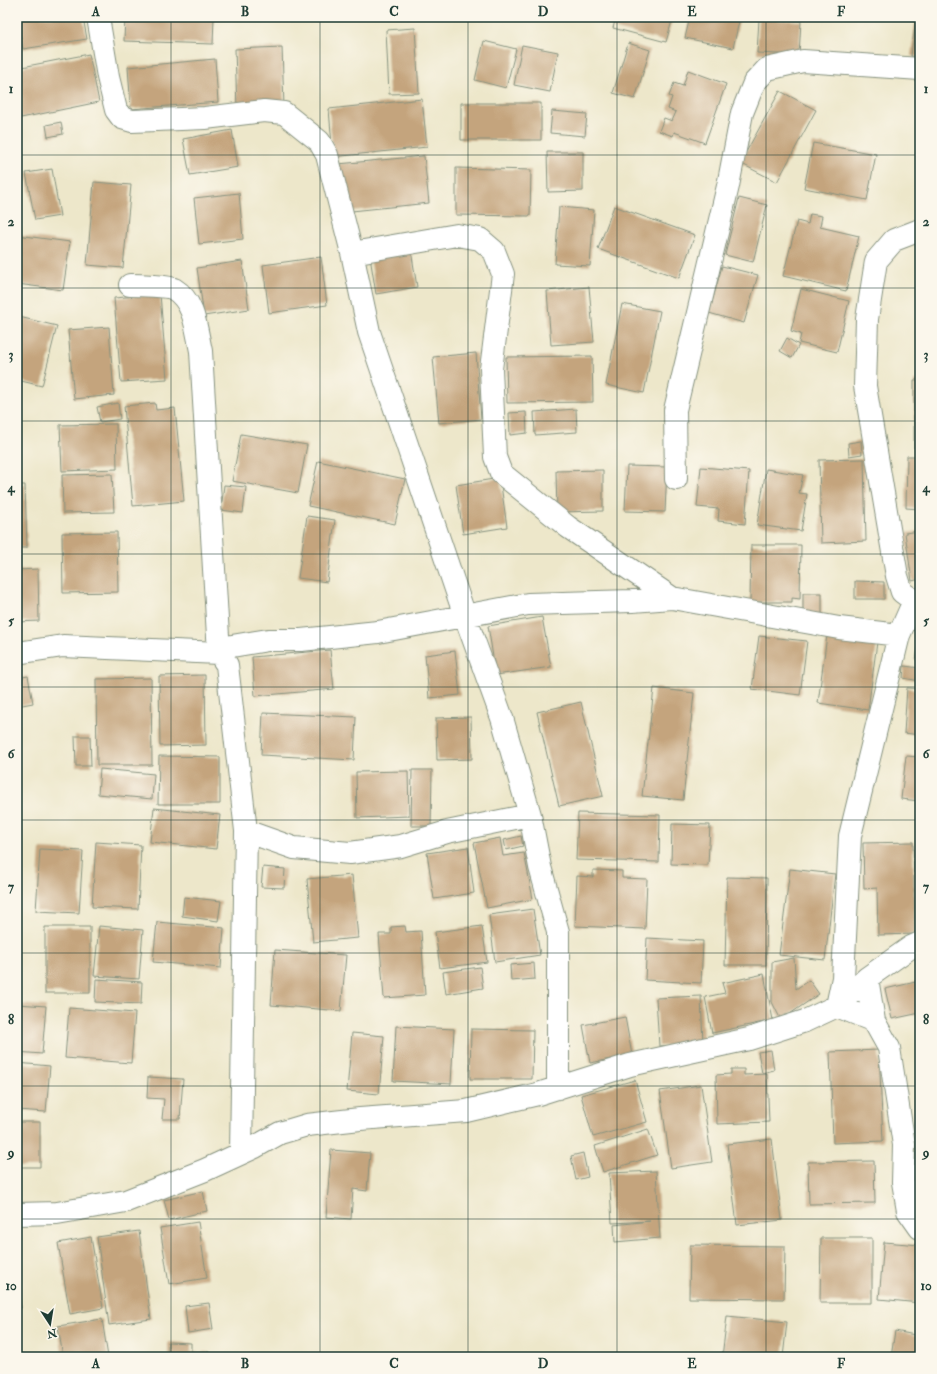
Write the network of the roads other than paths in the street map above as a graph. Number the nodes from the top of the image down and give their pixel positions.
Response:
1 (98, 17) edge
2 (920, 69) edge
3 (920, 230) edge
4 (352, 253) junction
5 (130, 285) dead end
6 (676, 479) dead end
7 (672, 598) junction
8 (917, 601) edge
9 (465, 616) junction
10 (899, 636) junction
11 (17, 653) edge
12 (219, 653) junction
13 (530, 815) junction
14 (246, 831) junction
15 (920, 943) edge
16 (867, 978) junction
17 (837, 1006) junction
18 (874, 1021) junction
19 (558, 1088) junction
20 (241, 1153) junction
21 (17, 1214) edge
22 (920, 1228) edge

1 - 4 street
2 - 6 street
3 - 8 street
4 - 7 street
4 - 9 street
5 - 12 street
7 - 9 street
7 - 10 street
8 - 10 street
9 - 12 street
9 - 13 street
10 - 17 street
11 - 12 street
12 - 14 street
13 - 14 street
13 - 19 street
14 - 20 street
15 - 16 street
16 - 17 street
16 - 18 street
17 - 18 street
17 - 19 street
18 - 22 street
19 - 20 street
20 - 21 street

